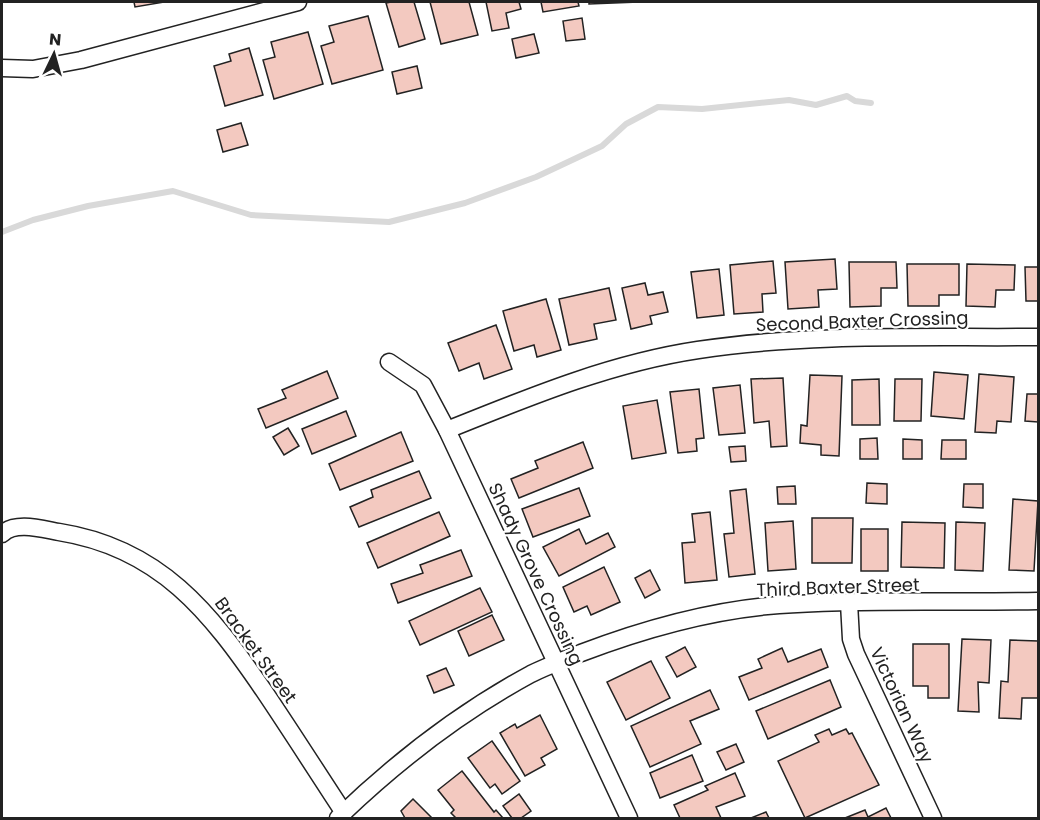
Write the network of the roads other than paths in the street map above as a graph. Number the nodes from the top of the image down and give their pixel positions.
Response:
1 (298, 2) edge
2 (252, 8) edge
3 (2, 68) edge
4 (1038, 337) edge
5 (389, 362) dead end
6 (447, 430) junction
7 (2, 534) edge
8 (1038, 601) edge
9 (849, 603) junction
10 (556, 663) junction
11 (341, 816) edge
12 (629, 819) edge
13 (933, 819) edge

1 - 2 street
2 - 3 street
4 - 6 street, Second Baxter Crossing
5 - 6 street, Shady Grove Crossing
6 - 10 street, Shady Grove Crossing
7 - 11 street, Bracket Street
8 - 9 street, Third Baxter Street
9 - 10 street, Third Baxter Street
9 - 13 street, Victorian Way
10 - 11 street, Third Baxter Street
10 - 12 street, Shady Grove Crossing

